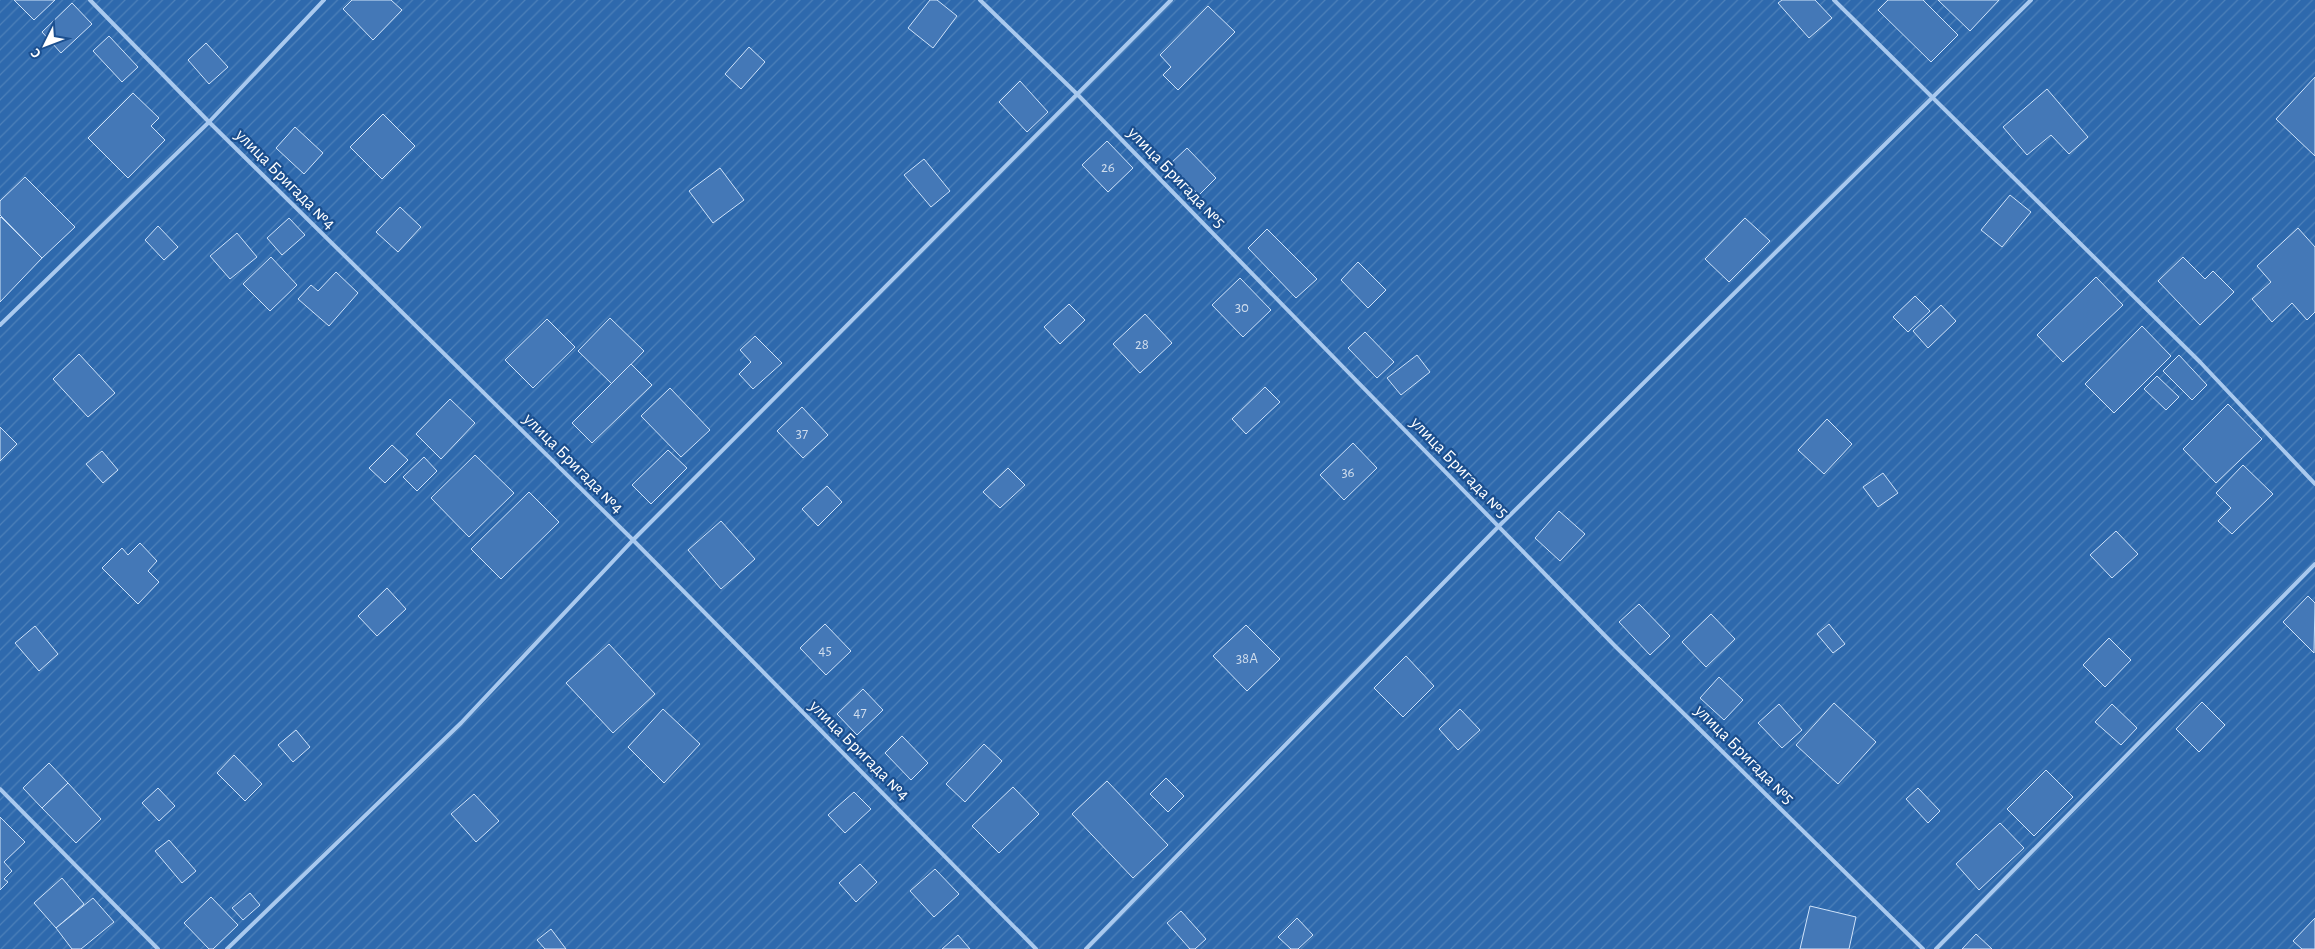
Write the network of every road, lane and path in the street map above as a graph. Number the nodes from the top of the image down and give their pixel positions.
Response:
1 (90, 0) edge
2 (324, 0) edge
3 (980, 0) edge
4 (1171, 0) edge
5 (1834, 0) edge
6 (2031, 0) edge
7 (1078, 95) junction
8 (1932, 98) junction
9 (208, 122) junction
10 (0, 325) edge
11 (2315, 484) edge
12 (1498, 527) junction
13 (633, 540) junction
14 (2315, 564) edge
15 (0, 789) edge
16 (158, 949) edge
17 (227, 949) edge
18 (1036, 949) edge
19 (1086, 949) edge
20 (1923, 949) edge
21 (1936, 949) edge

1 - 9 lane, улица Бригада №4
2 - 9 lane
3 - 7 lane, улица Бригада №5
4 - 7 lane
5 - 8 lane
6 - 8 lane
7 - 12 lane, улица Бригада №5
7 - 13 lane
8 - 11 lane
8 - 12 lane
9 - 10 lane
9 - 13 lane, улица Бригада №4
12 - 19 lane
12 - 20 lane, улица Бригада №5
13 - 17 lane
13 - 18 lane, улица Бригада №4
14 - 21 lane
15 - 16 lane

